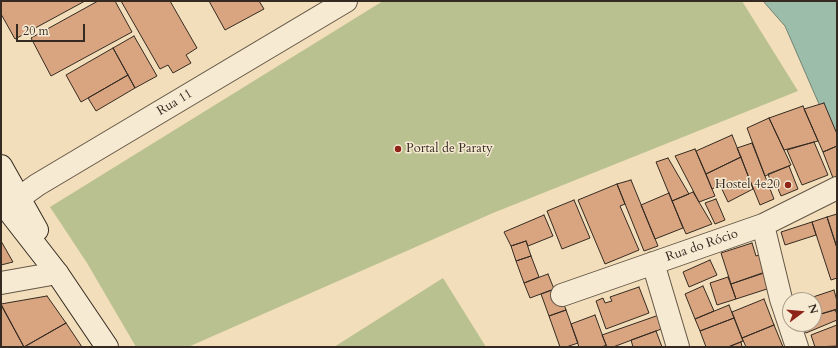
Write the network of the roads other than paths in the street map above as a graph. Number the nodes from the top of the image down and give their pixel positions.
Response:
1 (346, 1) edge
2 (1, 166) edge
3 (837, 188) edge
4 (8, 201) edge
5 (763, 225) junction
6 (653, 263) junction
7 (57, 273) junction
8 (1, 283) edge
9 (562, 295) dead end
10 (106, 347) edge
11 (678, 347) edge
12 (797, 347) edge

1 - 4 street, Rua 11
2 - 4 street
3 - 5 street, Rua do Rócio
4 - 7 street
5 - 6 street, Rua do Rócio
5 - 12 street
6 - 9 street, Rua do Rócio
6 - 11 street
7 - 8 street
7 - 10 street

